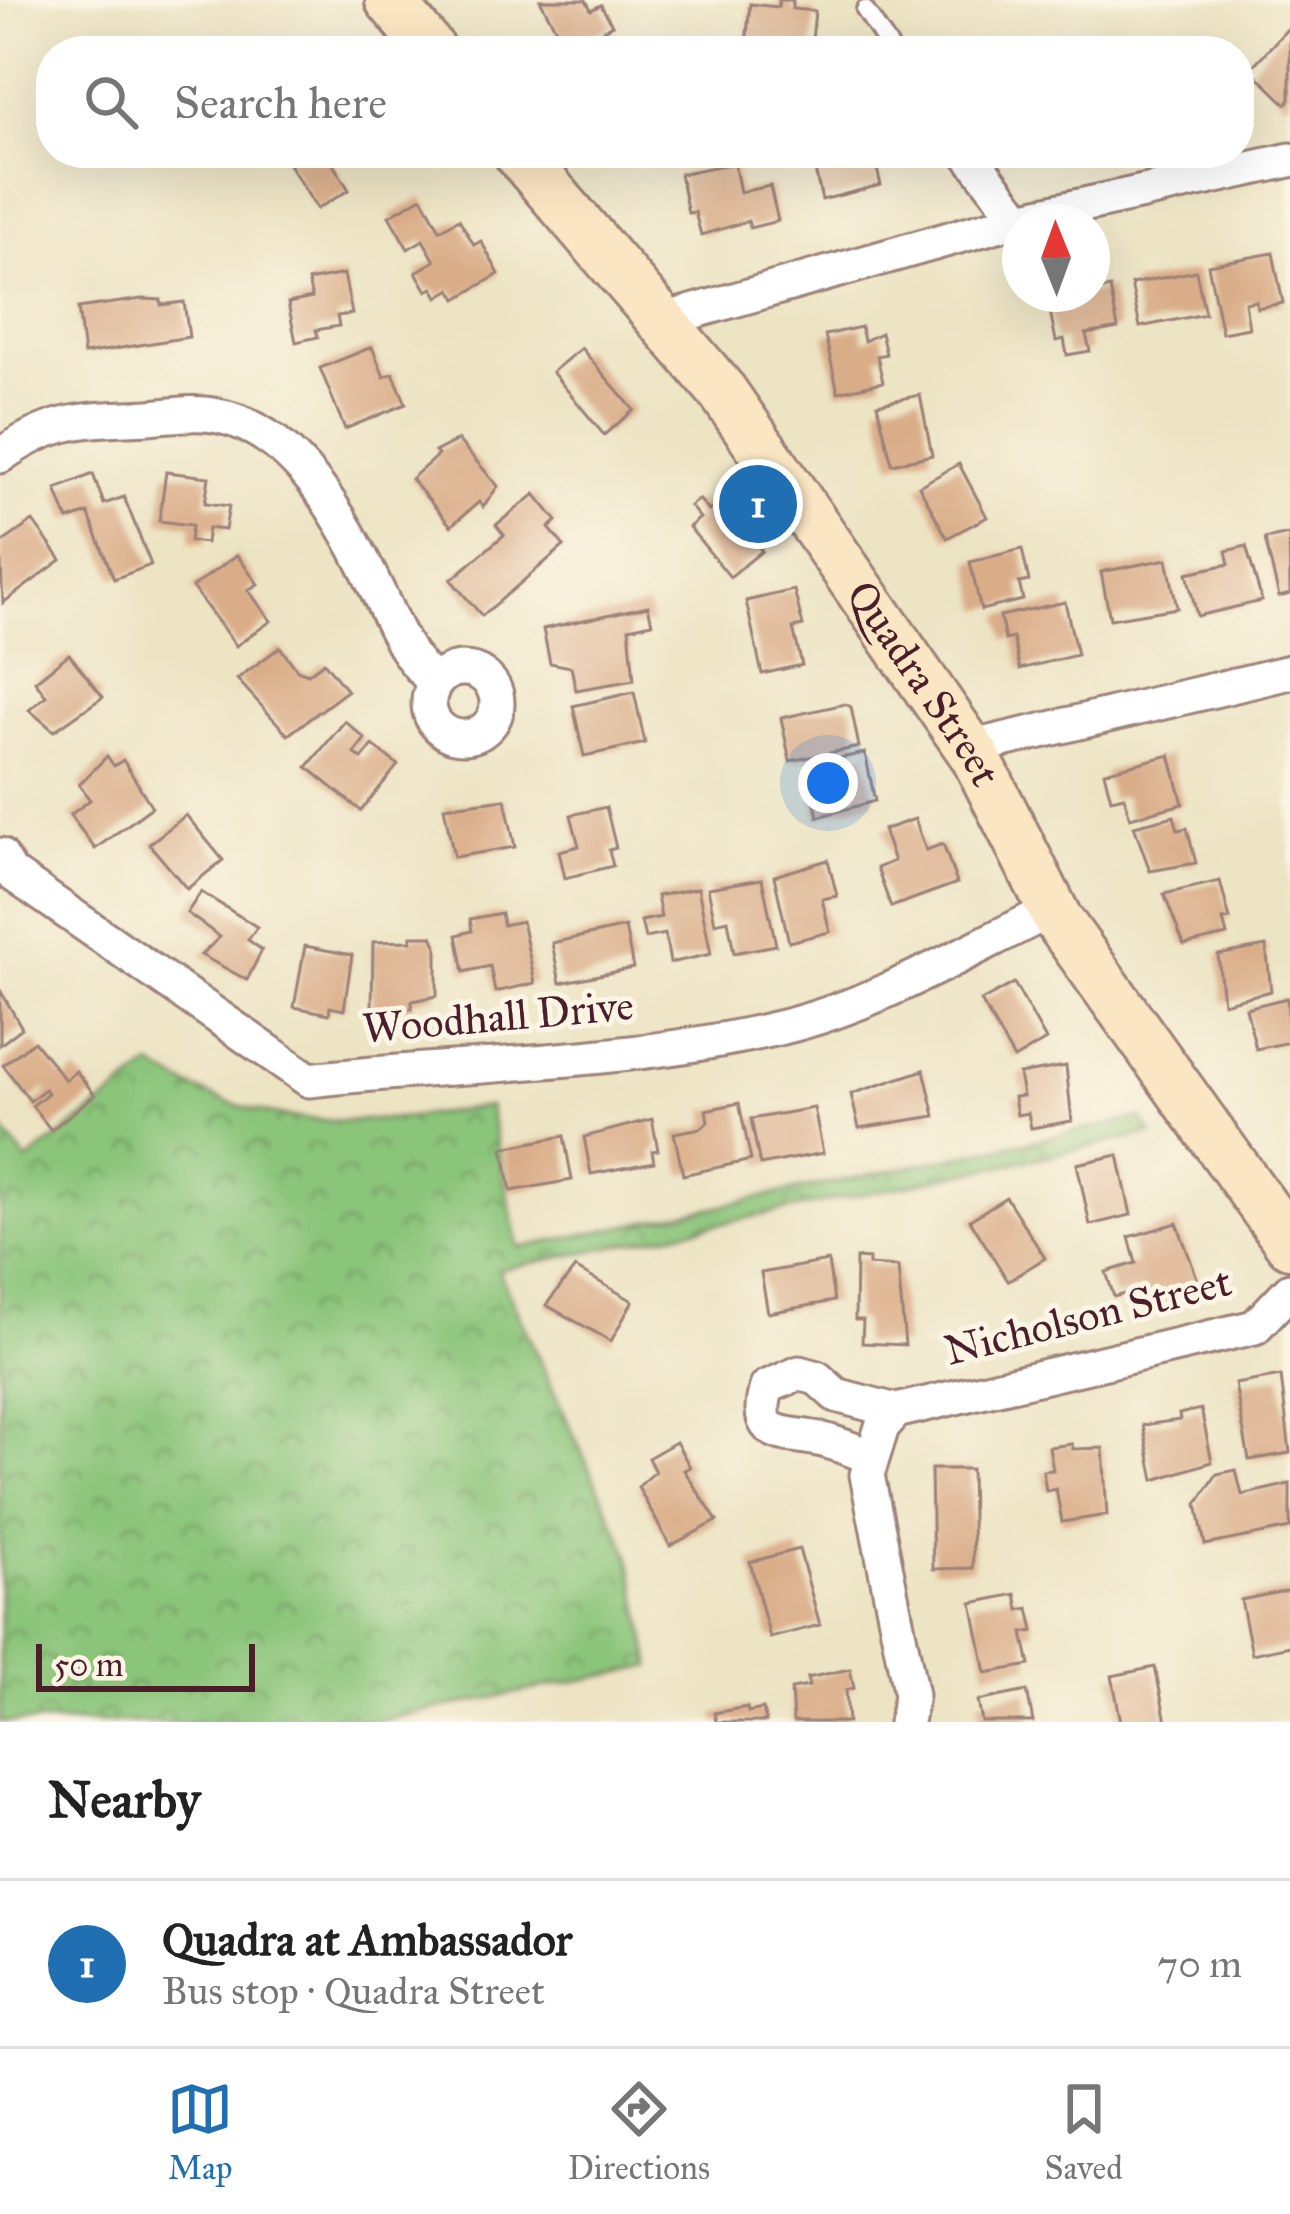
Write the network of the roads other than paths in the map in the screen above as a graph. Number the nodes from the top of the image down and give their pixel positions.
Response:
1 (390, 0) edge
2 (865, 10) dead end
3 (420, 36) edge
4 (882, 36) edge
5 (1290, 160) edge
6 (531, 168) edge
7 (979, 168) edge
8 (1253, 168) edge
9 (1254, 168) edge
10 (1007, 204) edge
11 (1087, 204) edge
12 (1002, 224) edge
13 (660, 321) junction
14 (0, 456) edge
15 (1290, 672) edge
16 (436, 682) dead end
17 (969, 748) junction
18 (0, 855) edge
19 (1052, 910) junction
20 (1290, 1244) edge
21 (1290, 1290) edge
22 (896, 1411) junction
23 (870, 1456) junction
24 (906, 1722) edge

1 - 3 main road
2 - 4 lane
5 - 9 street
6 - 13 main road, Quadra Street
7 - 10 street
8 - 11 street
12 - 13 street
13 - 17 main road, Quadra Street
14 - 16 street
15 - 17 street
17 - 19 main road, Quadra Street
18 - 19 street, Woodhall Drive
19 - 20 main road, Quadra Street
21 - 22 street, Nicholson Street
22 - 23 street
22 - 23 street, Nicholson Street
23 - 24 street

